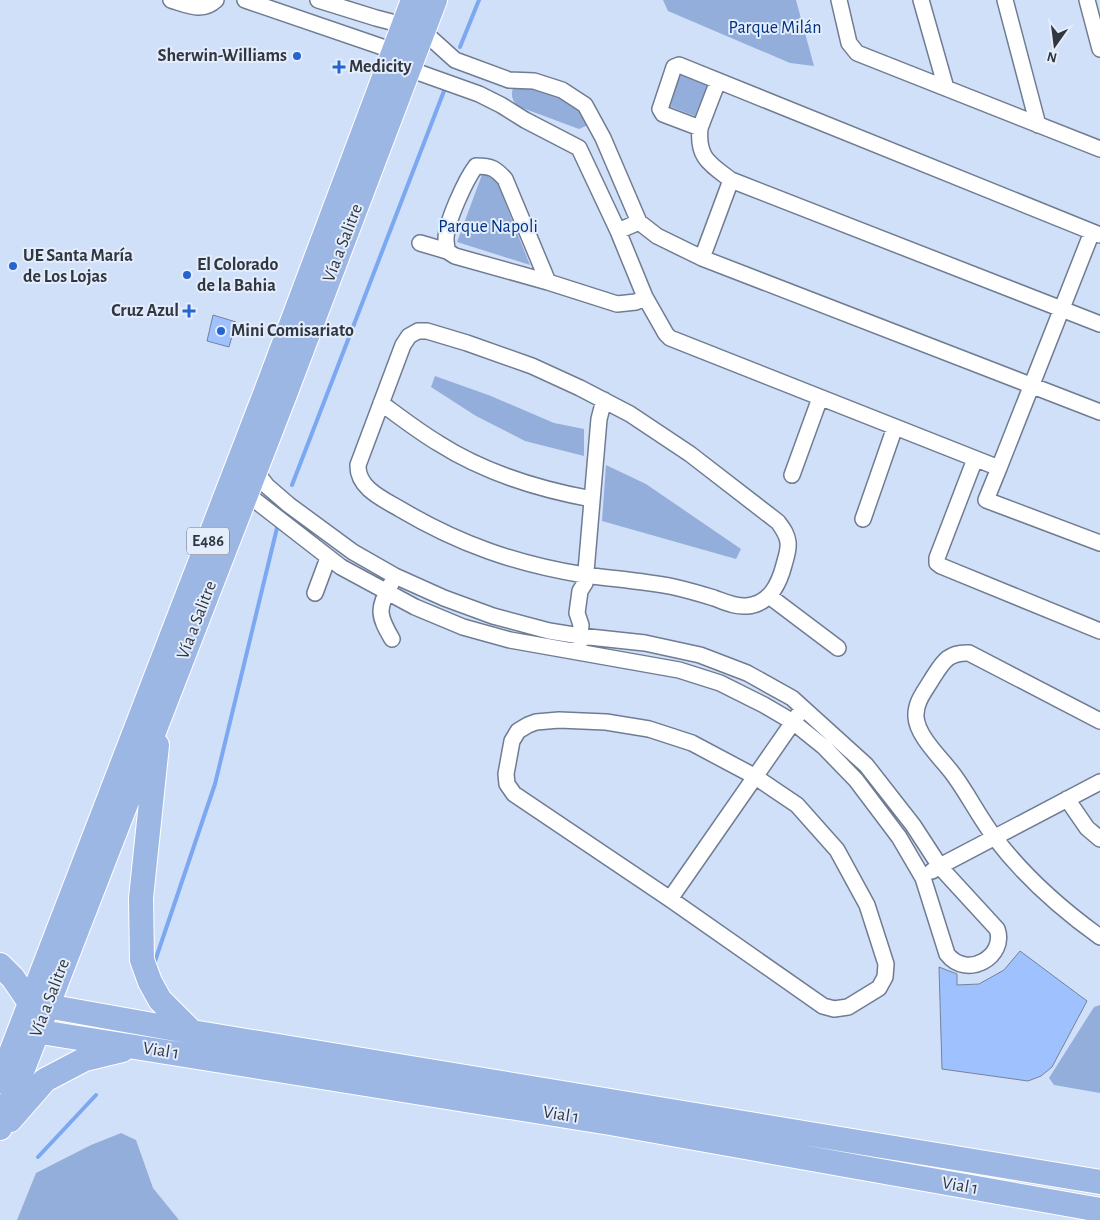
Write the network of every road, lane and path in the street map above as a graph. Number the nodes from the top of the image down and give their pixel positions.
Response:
1 (171, 0) edge
2 (216, 0) edge
3 (245, 0) edge
4 (413, 0) edge
5 (435, 0) edge
6 (839, 0) edge
7 (921, 0) edge
8 (1005, 0) edge
9 (1087, 0) edge
10 (323, 2) edge
11 (275, 5) edge
12 (320, 26) junction
13 (413, 29) junction
14 (1100, 49) edge
15 (394, 51) junction
16 (455, 60) junction
17 (475, 68) junction
18 (409, 69) junction
19 (509, 80) junction
20 (718, 81) junction
21 (446, 83) junction
22 (946, 88) junction
23 (467, 90) junction
24 (501, 105) junction
25 (1038, 125) junction
26 (700, 128) junction
27 (603, 138) junction
28 (579, 148) junction
29 (1100, 148) edge
30 (732, 180) junction
31 (639, 222) junction
32 (618, 231) junction
33 (1096, 234) edge
34 (420, 243) dead end
35 (448, 250) junction
36 (702, 258) junction
37 (548, 282) junction
38 (645, 297) junction
39 (1062, 309) junction
40 (1100, 324) edge
41 (1032, 385) junction
42 (820, 398) junction
43 (604, 400) junction
44 (382, 403) junction
45 (1100, 412) edge
46 (895, 428) junction
47 (975, 459) junction
48 (999, 468) junction
49 (256, 472) junction
50 (792, 475) dead end
51 (963, 491) junction
52 (246, 494) junction
53 (592, 499) junction
54 (986, 500) junction
55 (863, 519) dead end
56 (1100, 543) edge
57 (353, 552) junction
58 (328, 558) junction
59 (342, 567) junction
60 (396, 576) junction
61 (585, 579) junction
62 (315, 592) dead end
63 (386, 592) junction
64 (769, 596) junction
65 (580, 630) junction
66 (1100, 631) edge
67 (392, 639) dead end
68 (838, 648) dead end
69 (578, 653) junction
70 (803, 708) junction
71 (161, 711) junction
72 (1100, 721) edge
73 (793, 722) junction
74 (754, 776) junction
75 (1100, 782) edge
76 (1066, 799) junction
77 (994, 837) junction
78 (1100, 839) edge
79 (940, 866) junction
80 (923, 878) junction
81 (670, 899) junction
82 (1100, 937) edge
83 (0, 965) edge
84 (38, 1005) junction
85 (29, 1030) junction
86 (192, 1032) junction
87 (136, 1047) junction
88 (0, 1081) edge
89 (0, 1129) edge
90 (1100, 1182) edge
91 (1100, 1210) edge

1 - 2 street
3 - 11 street
4 - 13 main road, Vía a Salitre / E486
5 - 13 main road, Vía a Salitre / E486
6 - 22 street
7 - 22 street
8 - 25 street
9 - 14 street
10 - 12 street
10 - 13 street
11 - 12 street
12 - 15 street
13 - 15 main road, Vía a Salitre / E486
13 - 16 street
13 - 18 main road, Vía a Salitre / E486
15 - 84 main road, Vía a Salitre / E486
16 - 17 street
16 - 21 street
17 - 19 street
17 - 23 street
18 - 21 street
18 - 49 main road, Vía a Salitre / E486
19 - 24 street
19 - 27 street
20 - 26 street
20 - 26 street
20 - 33 street
21 - 23 street
22 - 25 street
23 - 24 street
24 - 28 street
25 - 29 street
26 - 30 street
27 - 28 street
27 - 31 street
28 - 32 street
30 - 36 street
30 - 39 street
31 - 32 street
31 - 36 street
32 - 38 street
33 - 39 street
34 - 35 street
35 - 37 street
35 - 37 street
36 - 41 street
37 - 38 street
38 - 42 street
39 - 40 street
39 - 41 street
41 - 45 street
41 - 48 street
42 - 46 street
42 - 50 street
43 - 44 street
43 - 53 street
43 - 64 street
44 - 53 street
44 - 61 street
46 - 47 street
46 - 55 street
47 - 48 street
47 - 51 street
48 - 54 street
49 - 52 main road, Vía a Salitre / E486
49 - 57 street
51 - 54 street
51 - 66 street
52 - 58 street
52 - 71 main road, Vía a Salitre / E486
53 - 61 street
54 - 56 street
57 - 59 street
57 - 60 street
58 - 59 street
58 - 62 street
59 - 63 street
60 - 63 street
60 - 65 street
61 - 64 street
61 - 65 street
63 - 67 street
63 - 69 street
64 - 68 street
65 - 69 street
65 - 70 street
69 - 73 street
70 - 73 street
70 - 79 street
71 - 84 main road, Vía a Salitre / E486
71 - 86 main road
72 - 77 street
73 - 74 street
73 - 80 street
74 - 81 street
74 - 81 street
74 - 81 street
75 - 76 street
76 - 77 street
76 - 78 street
77 - 79 street
77 - 82 street
79 - 80 street
79 - 80 street
83 - 84 main road
84 - 85 main road, Vía a Salitre / E486
84 - 86 main road
85 - 87 main road, Vial 1
85 - 88 main road, Vía a Salitre / E486
85 - 89 main road, Vía a Salitre / E486
86 - 90 main road
87 - 89 main road
87 - 91 main road, Vial 1

